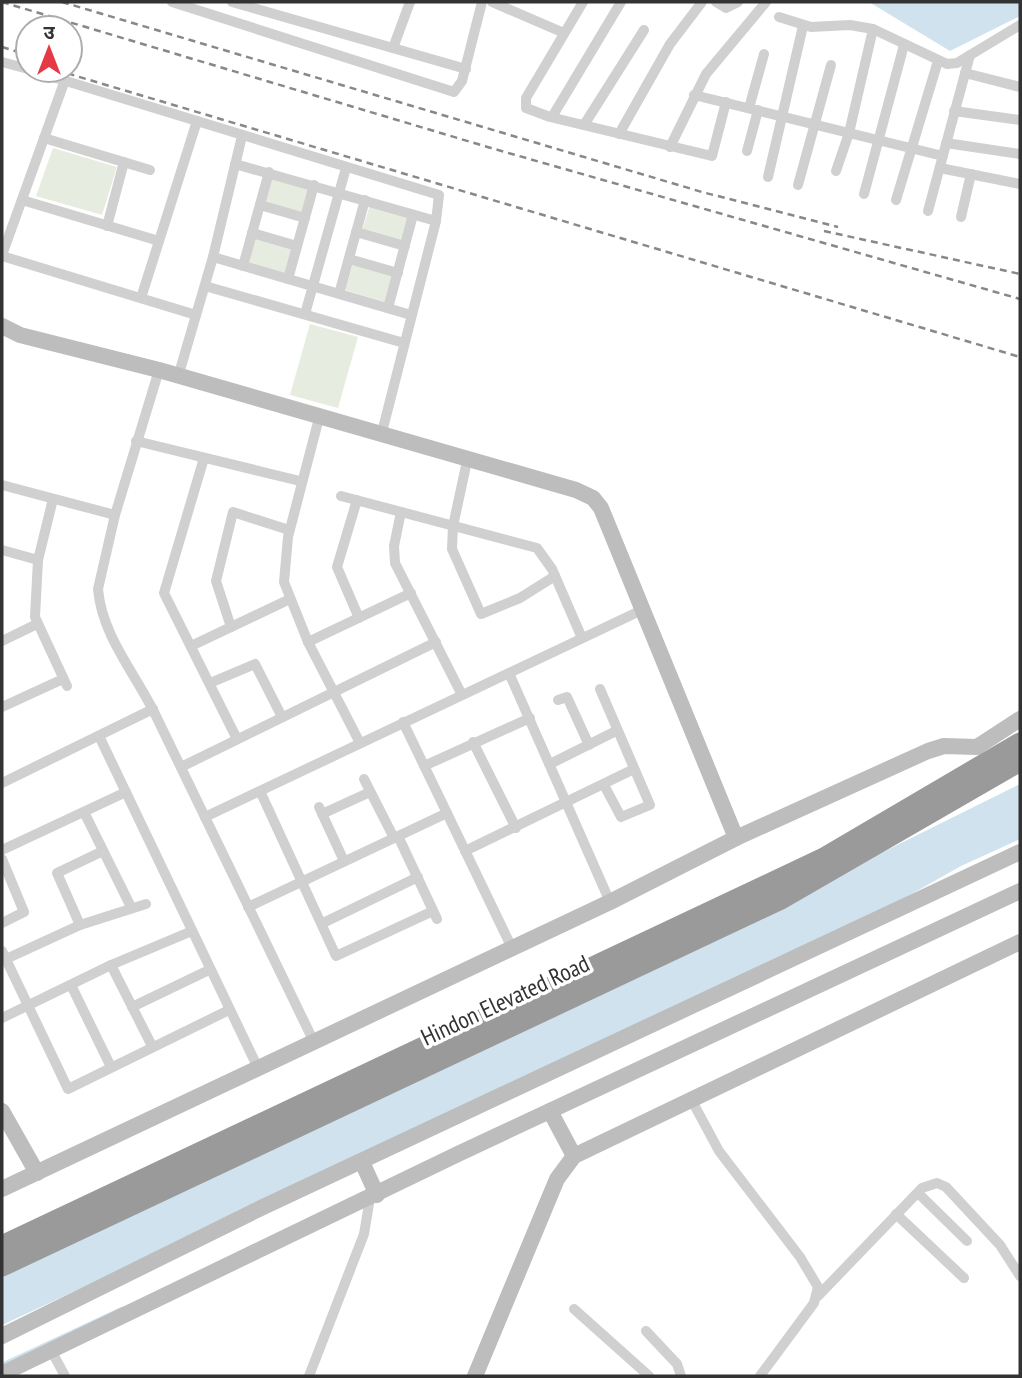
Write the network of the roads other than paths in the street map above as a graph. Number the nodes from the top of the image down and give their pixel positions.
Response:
1 (172, 2) edge
2 (232, 2) edge
3 (410, 2) edge
4 (482, 2) edge
5 (492, 2) edge
6 (621, 2) edge
7 (702, 2) edge
8 (716, 2) edge
9 (738, 2) edge
10 (766, 2) edge
11 (579, 3) edge
12 (779, 17) dead end
13 (1020, 25) edge
14 (803, 26) junction
15 (873, 29) junction
16 (644, 30) dead end
17 (564, 33) junction
18 (904, 45) junction
19 (393, 48) junction
20 (764, 54) dead end
21 (970, 55) junction
22 (938, 61) junction
23 (831, 65) dead end
24 (466, 68) junction
25 (965, 73) junction
26 (64, 84) edge
27 (78, 84) edge
28 (1020, 87) edge
29 (694, 95) junction
30 (726, 103) junction
31 (753, 109) junction
32 (954, 111) junction
33 (552, 117) junction
34 (783, 117) junction
35 (1020, 120) edge
36 (197, 121) junction
37 (584, 125) junction
38 (816, 125) junction
39 (849, 133) junction
40 (619, 134) junction
41 (243, 136) junction
42 (44, 138) junction
43 (880, 140) junction
44 (946, 143) junction
45 (910, 147) junction
46 (670, 148) junction
47 (747, 151) dead end
48 (1020, 154) edge
49 (943, 156) junction
50 (124, 162) junction
51 (235, 164) junction
52 (346, 168) junction
53 (940, 168) junction
54 (150, 170) dead end
55 (836, 171) dead end
56 (269, 172) junction
57 (971, 174) junction
58 (768, 177) dead end
59 (1020, 184) edge
60 (314, 185) junction
61 (798, 185) dead end
62 (338, 192) junction
63 (864, 194) dead end
64 (22, 200) junction
65 (365, 200) junction
66 (896, 200) dead end
67 (260, 205) junction
68 (928, 211) dead end
69 (413, 215) junction
70 (961, 216) dead end
71 (305, 218) junction
72 (436, 221) junction
73 (107, 226) junction
74 (356, 232) junction
75 (252, 233) junction
76 (159, 241) junction
77 (297, 246) junction
78 (405, 246) junction
79 (2, 255) edge
80 (213, 257) junction
81 (349, 259) junction
82 (243, 266) junction
83 (398, 273) junction
84 (288, 279) junction
85 (205, 286) junction
86 (313, 286) junction
87 (339, 294) junction
88 (141, 298) junction
89 (388, 308) junction
90 (305, 314) junction
91 (196, 315) junction
92 (411, 315) junction
93 (2, 326) edge
94 (20, 335) junction
95 (2, 337) edge
96 (404, 344) junction
97 (159, 370) junction
98 (178, 377) junction
99 (318, 418) junction
100 (381, 436) junction
101 (136, 441) junction
102 (204, 458) junction
103 (467, 461) junction
104 (300, 481) junction
105 (2, 485) edge
106 (341, 496) dead end
107 (53, 499) junction
108 (357, 500) junction
109 (401, 512) junction
110 (115, 516) junction
111 (453, 526) junction
112 (289, 530) junction
113 (2, 550) edge
114 (38, 560) junction
115 (555, 576) junction
116 (411, 593) junction
117 (290, 599) junction
118 (644, 608) junction
119 (359, 618) junction
120 (37, 624) junction
121 (231, 627) junction
122 (582, 638) junction
123 (2, 641) edge
124 (308, 642) junction
125 (436, 642) junction
126 (191, 646) junction
127 (509, 673) junction
128 (210, 683) junction
129 (600, 689) dead end
130 (333, 692) junction
131 (462, 695) junction
132 (558, 700) dead end
133 (2, 707) edge
134 (153, 709) junction
135 (282, 717) junction
136 (530, 718) junction
137 (1020, 719) edge
138 (403, 722) junction
139 (616, 731) junction
140 (99, 736) junction
141 (237, 740) junction
142 (360, 743) junction
143 (473, 743) junction
144 (1020, 743) edge
145 (589, 745) junction
146 (977, 747) junction
147 (1020, 761) edge
148 (550, 764) junction
149 (424, 766) junction
150 (181, 767) junction
151 (634, 769) junction
152 (1020, 770) edge
153 (364, 779) dead end
154 (2, 783) edge
155 (604, 785) junction
156 (260, 791) junction
157 (126, 792) junction
158 (370, 792) junction
159 (567, 804) junction
160 (84, 812) junction
161 (447, 813) junction
162 (205, 817) junction
163 (516, 828) junction
164 (396, 837) junction
165 (736, 838) junction
166 (2, 850) edge
167 (103, 851) junction
168 (465, 851) junction
169 (1020, 852) edge
170 (2, 859) edge
171 (344, 861) junction
172 (418, 877) junction
173 (303, 881) junction
174 (1020, 891) edge
175 (610, 902) junction
176 (146, 904) dead end
177 (131, 907) junction
178 (248, 907) junction
179 (2, 923) edge
180 (323, 923) junction
181 (80, 925) junction
182 (192, 931) junction
183 (1020, 942) edge
184 (512, 948) junction
185 (4, 955) edge
186 (111, 965) junction
187 (209, 970) junction
188 (71, 985) junction
189 (27, 1005) junction
190 (132, 1007) junction
191 (229, 1010) junction
192 (2, 1018) edge
193 (314, 1042) junction
194 (152, 1046) junction
195 (111, 1067) junction
196 (258, 1068) junction
197 (691, 1099) junction
198 (2, 1111) edge
199 (550, 1111) junction
200 (574, 1156) junction
201 (365, 1168) junction
202 (37, 1173) junction
203 (2, 1189) edge
204 (918, 1193) junction
205 (374, 1194) junction
206 (896, 1214) junction
207 (967, 1241) dead end
208 (2, 1246) edge
209 (2, 1266) edge
210 (1020, 1276) edge
211 (964, 1278) dead end
212 (818, 1296) junction
213 (574, 1309) dead end
214 (646, 1331) dead end
215 (2, 1336) edge
216 (51, 1350) junction
217 (2, 1374) edge
218 (65, 1376) edge
219 (309, 1376) edge
220 (475, 1376) edge
221 (649, 1376) edge
222 (681, 1376) edge
223 (760, 1376) edge

1 - 24 street
2 - 19 street
3 - 19 street
4 - 24 street
5 - 17 street
6 - 33 street
7 - 40 street
8 - 9 street
10 - 29 street
11 - 17 street
12 - 14 street
13 - 21 street
14 - 15 street
14 - 34 street
15 - 18 street
15 - 39 street
16 - 37 street
17 - 33 street
18 - 22 street
18 - 43 street
19 - 24 street
20 - 31 street
21 - 22 street
21 - 25 street
22 - 45 street
23 - 38 street
25 - 28 street
25 - 32 street
26 - 42 street
27 - 36 street
29 - 30 street
29 - 46 street
30 - 31 street
30 - 46 street
31 - 34 street
31 - 47 street
32 - 35 street
32 - 44 street
33 - 37 street
34 - 38 street
34 - 58 street
36 - 41 street
36 - 76 street
37 - 40 street
38 - 39 street
38 - 61 street
39 - 43 street
39 - 55 street
40 - 46 street
41 - 51 street
41 - 52 street
42 - 50 street
42 - 64 street
43 - 45 street
43 - 63 street
44 - 48 street
44 - 49 street
45 - 49 street
45 - 66 street
49 - 53 street
50 - 54 street
50 - 73 street
51 - 56 street
51 - 80 street
52 - 62 street
52 - 72 street
53 - 57 street
53 - 68 street
56 - 60 street
56 - 67 street
57 - 59 street
57 - 70 street
60 - 62 street
60 - 71 street
62 - 65 street
62 - 86 street
64 - 73 street
64 - 79 street
65 - 69 street
65 - 74 street
67 - 71 street
67 - 75 street
69 - 72 street
69 - 78 street
71 - 77 street
72 - 92 street
73 - 76 street
74 - 78 street
74 - 81 street
75 - 77 street
75 - 82 street
76 - 88 street
77 - 84 street
78 - 83 street
79 - 88 street
80 - 82 street
80 - 85 street
81 - 83 street
81 - 87 street
82 - 84 street
83 - 89 street
84 - 86 street
85 - 90 street
85 - 91 street
86 - 87 street
86 - 90 street
87 - 89 street
88 - 91 street
89 - 92 street
90 - 96 street
91 - 98 street
92 - 96 street
93 - 94 street
94 - 95 street
94 - 97 street
96 - 100 street
97 - 98 street
97 - 101 street
98 - 99 street
99 - 100 street
99 - 104 street
100 - 103 street
101 - 102 street
101 - 110 street
102 - 104 street
102 - 126 street
103 - 111 street
103 - 118 street
104 - 112 street
105 - 107 street
106 - 108 street
107 - 110 street
107 - 114 street
108 - 109 street
108 - 119 street
109 - 111 street
109 - 116 street
110 - 134 street
111 - 115 street
111 - 115 street
112 - 117 street
112 - 121 street
113 - 114 street
114 - 120 street
115 - 122 street
116 - 119 street
116 - 125 street
117 - 121 street
117 - 124 street
118 - 122 street
118 - 165 street
119 - 124 street
120 - 123 street
120 - 133 street
121 - 126 street
122 - 127 street
124 - 130 street
125 - 130 street
125 - 131 street
126 - 128 street
127 - 131 street
127 - 136 street
128 - 135 street
128 - 141 street
129 - 139 street
130 - 135 street
130 - 142 street
131 - 138 street
132 - 145 street
134 - 140 street
134 - 150 street
135 - 141 street
136 - 143 street
136 - 148 street
137 - 146 street
138 - 142 street
138 - 149 street
139 - 145 street
139 - 151 street
140 - 154 street
140 - 157 street
141 - 150 street
142 - 156 street
143 - 149 street
143 - 163 street
144 - 208 highway, Hindon Elevated Road, bridge
145 - 148 street
146 - 152 street
146 - 165 street
147 - 209 highway, Hindon Elevated Road, bridge
148 - 159 street
149 - 161 street
150 - 162 street
151 - 155 street
151 - 155 street
153 - 158 street
155 - 159 street
156 - 162 street
156 - 173 street
157 - 160 street
157 - 182 street
158 - 164 street
158 - 171 street
159 - 163 street
159 - 175 street
160 - 166 street
160 - 167 street
161 - 164 street
161 - 168 street
162 - 178 street
163 - 168 street
164 - 171 street
164 - 172 street
165 - 175 street
167 - 177 street
167 - 181 street
168 - 184 street
169 - 201 street
170 - 179 street
171 - 173 street
172 - 180 street
172 - 180 street
173 - 178 street
173 - 180 street
174 - 199 street
175 - 184 street
176 - 177 street
177 - 181 street
178 - 193 street
181 - 185 street
182 - 186 street
182 - 187 street
183 - 197 street
184 - 193 street
185 - 189 street
186 - 188 street
186 - 190 street
187 - 190 street
187 - 191 street
188 - 189 street
188 - 195 street
189 - 192 street
189 - 195 street
190 - 194 street
191 - 194 street
191 - 196 street
193 - 196 street
194 - 195 street
196 - 202 street
197 - 200 street
197 - 212 street
198 - 202 street
199 - 200 street
199 - 205 street
200 - 220 street
201 - 205 street
201 - 215 street
202 - 203 street
204 - 206 street
204 - 207 street
204 - 210 street
205 - 216 street
205 - 219 street
206 - 211 street
206 - 212 street
212 - 223 street
213 - 221 street
214 - 222 street
216 - 217 street
216 - 218 street

